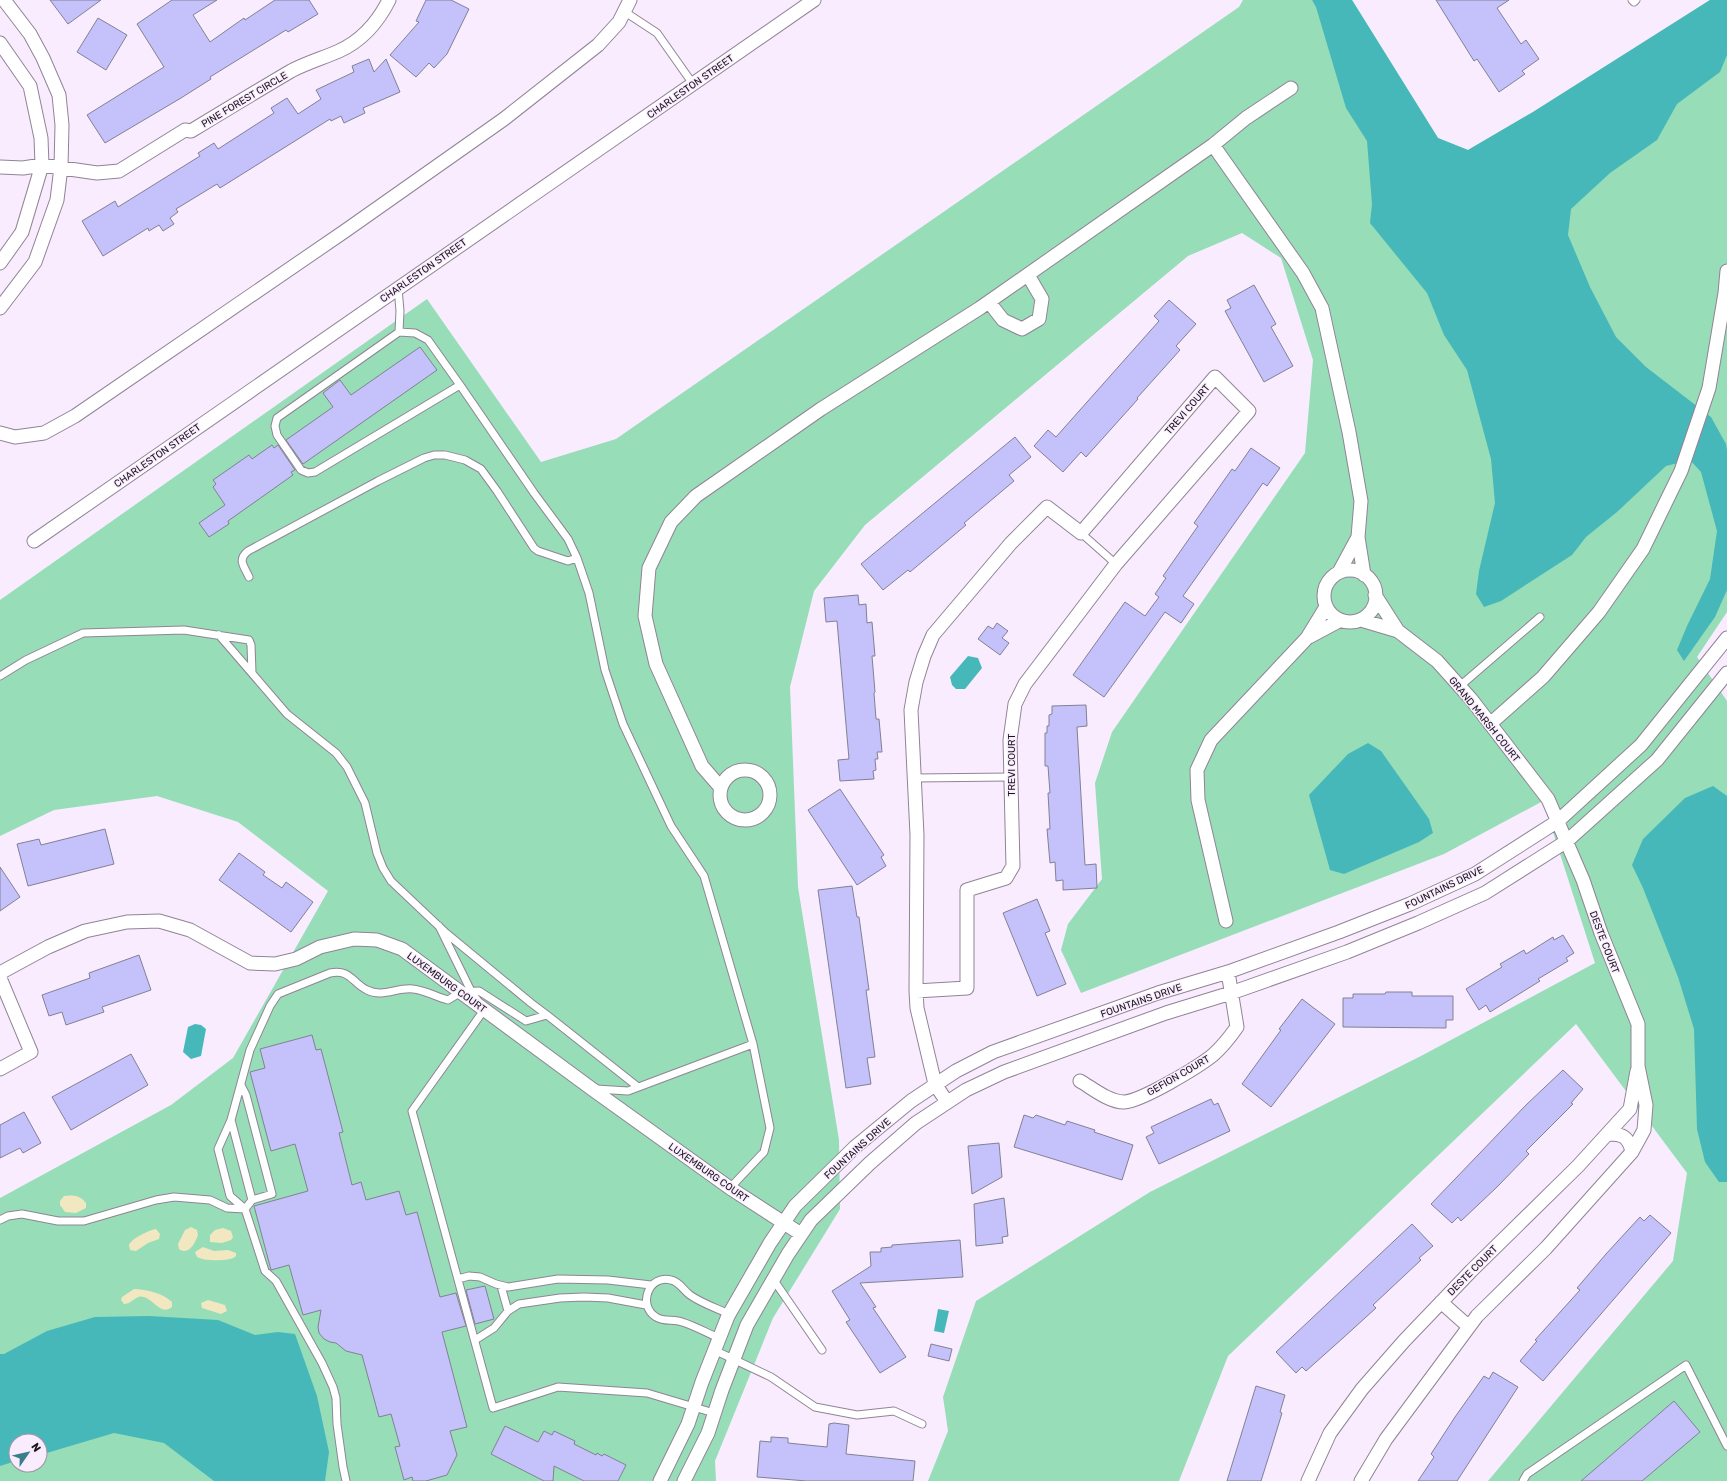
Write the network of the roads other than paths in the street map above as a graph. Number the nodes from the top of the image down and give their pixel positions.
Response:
1 (4, 0) edge
2 (389, 0) edge
3 (814, 0) edge
4 (1632, 0) edge
5 (1636, 0) edge
6 (628, 6) edge
7 (0, 43) edge
8 (693, 84) junction
9 (1291, 88) dead end
10 (1213, 145) junction
11 (42, 165) junction
12 (0, 167) edge
13 (61, 167) junction
14 (0, 263) edge
15 (1727, 271) edge
16 (1028, 275) junction
17 (398, 288) junction
18 (989, 302) junction
19 (0, 308) edge
20 (399, 332) junction
21 (460, 385) junction
22 (0, 433) edge
23 (1081, 532) junction
24 (1358, 537) junction
25 (34, 541) dead end
26 (578, 558) junction
27 (1116, 564) junction
28 (1339, 572) junction
29 (1364, 575) junction
30 (249, 577) dead end
31 (1375, 595) junction
32 (1326, 607) junction
33 (1540, 617) dead end
34 (1339, 620) junction
35 (1361, 620) junction
36 (1398, 631) junction
37 (219, 635) junction
38 (1307, 638) junction
39 (1727, 638) edge
40 (252, 673) junction
41 (1727, 673) edge
42 (0, 676) edge
43 (1460, 686) junction
44 (1490, 724) junction
45 (1010, 777) junction
46 (914, 778) junction
47 (721, 788) dead end
48 (1558, 821) junction
49 (1567, 841) junction
50 (1226, 921) dead end
51 (439, 926) junction
52 (1228, 972) junction
53 (0, 973) edge
54 (0, 978) edge
55 (916, 991) junction
56 (466, 992) junction
57 (1231, 993) junction
58 (484, 1010) junction
59 (547, 1014) junction
60 (753, 1044) junction
61 (1638, 1066) junction
62 (0, 1069) edge
63 (1080, 1081) dead end
64 (935, 1084) junction
65 (241, 1085) junction
66 (638, 1087) junction
67 (592, 1089) junction
68 (947, 1102) junction
69 (231, 1120) junction
70 (1608, 1134) junction
71 (1632, 1150) junction
72 (730, 1188) junction
73 (252, 1200) junction
74 (245, 1209) junction
75 (0, 1220) edge
76 (784, 1222) junction
77 (801, 1234) junction
78 (458, 1279) junction
79 (773, 1279) junction
80 (651, 1285) junction
81 (501, 1286) junction
82 (1441, 1302) junction
83 (646, 1306) junction
84 (508, 1312) junction
85 (729, 1314) junction
86 (1469, 1327) junction
87 (719, 1338) junction
88 (474, 1340) junction
89 (714, 1350) junction
90 (822, 1350) dead end
91 (734, 1360) junction
92 (694, 1406) junction
93 (714, 1413) junction
94 (922, 1424) dead end
95 (1727, 1446) edge
96 (663, 1476) edge
97 (685, 1480) edge
98 (346, 1481) edge
99 (1308, 1481) edge
100 (1361, 1481) edge
101 (1523, 1481) edge

1 - 13 street
2 - 13 street, PINE FOREST CIRCLE
3 - 8 street, CHARLESTON STREET
4 - 5 lane
6 - 8 lane
6 - 22 street
7 - 11 street
8 - 17 street, CHARLESTON STREET
9 - 10 street
10 - 16 street
10 - 24 street
11 - 12 street, PINE FOREST CIRCLE
11 - 13 street, PINE FOREST CIRCLE
11 - 14 street
13 - 19 street
15 - 44 street
16 - 18 street
16 - 18 street
17 - 20 lane
17 - 25 street, CHARLESTON STREET
18 - 47 street
20 - 21 lane
20 - 21 lane
21 - 26 lane
23 - 27 lane
23 - 27 street, TREVI COURT
23 - 46 street
24 - 28 street
24 - 29 street
26 - 30 lane
26 - 60 lane
27 - 45 street, TREVI COURT
28 - 29 street
28 - 32 street
29 - 31 street
31 - 35 street
31 - 36 street, GRAND MARSH COURT
32 - 34 street
32 - 38 street
33 - 43 lane
34 - 35 street
34 - 38 street
35 - 36 street, GRAND MARSH COURT
36 - 43 street, GRAND MARSH COURT
37 - 40 lane
37 - 40 lane
37 - 42 lane
38 - 50 street
39 - 48 street, FOUNTAINS DRIVE
40 - 51 lane
41 - 49 street, FOUNTAINS DRIVE
43 - 44 street, GRAND MARSH COURT
44 - 48 street, GRAND MARSH COURT
45 - 46 lane
45 - 55 street, TREVI COURT
46 - 55 street
48 - 49 street, DESTE COURT
48 - 52 street, FOUNTAINS DRIVE
49 - 57 street, FOUNTAINS DRIVE
49 - 61 street, DESTE COURT
51 - 56 lane
51 - 59 lane
52 - 57 street, GEFION COURT
52 - 64 street, FOUNTAINS DRIVE
53 - 56 street, LUXEMBURG COURT
54 - 62 street
55 - 64 street
56 - 58 street, LUXEMBURG COURT
56 - 59 lane
56 - 65 lane
57 - 63 street, GEFION COURT
57 - 68 street, FOUNTAINS DRIVE
58 - 67 street, LUXEMBURG COURT
58 - 78 lane
59 - 66 lane
60 - 66 lane
60 - 72 lane
61 - 70 street, DESTE COURT
61 - 71 street, DESTE COURT
64 - 68 street
64 - 76 street, FOUNTAINS DRIVE
65 - 69 lane
65 - 73 lane
66 - 67 lane
67 - 72 street, LUXEMBURG COURT
68 - 77 street, FOUNTAINS DRIVE
69 - 73 lane
69 - 74 lane
70 - 71 street
70 - 82 street, DESTE COURT
71 - 86 street, DESTE COURT
72 - 76 street, LUXEMBURG COURT
73 - 74 lane
74 - 75 lane
74 - 98 lane
76 - 77 street, LUXEMBURG COURT
76 - 85 street, FOUNTAINS DRIVE
77 - 79 street, FOUNTAINS DRIVE
78 - 81 lane
78 - 88 lane
79 - 90 lane
79 - 91 street, FOUNTAINS DRIVE
80 - 81 lane
80 - 83 lane
80 - 85 lane
81 - 84 lane
82 - 86 street
82 - 99 street, DESTE COURT
83 - 84 lane
83 - 87 lane
84 - 88 lane
85 - 87 street, FOUNTAINS DRIVE
86 - 100 street, DESTE COURT
87 - 89 street, FOUNTAINS DRIVE
88 - 92 lane
89 - 91 lane
89 - 92 street, FOUNTAINS DRIVE
91 - 93 street, FOUNTAINS DRIVE
91 - 94 lane
92 - 93 lane
92 - 96 street, FOUNTAINS DRIVE
93 - 97 street, FOUNTAINS DRIVE
95 - 101 lane
96 - 97 street, FOUNTAINS DRIVE

